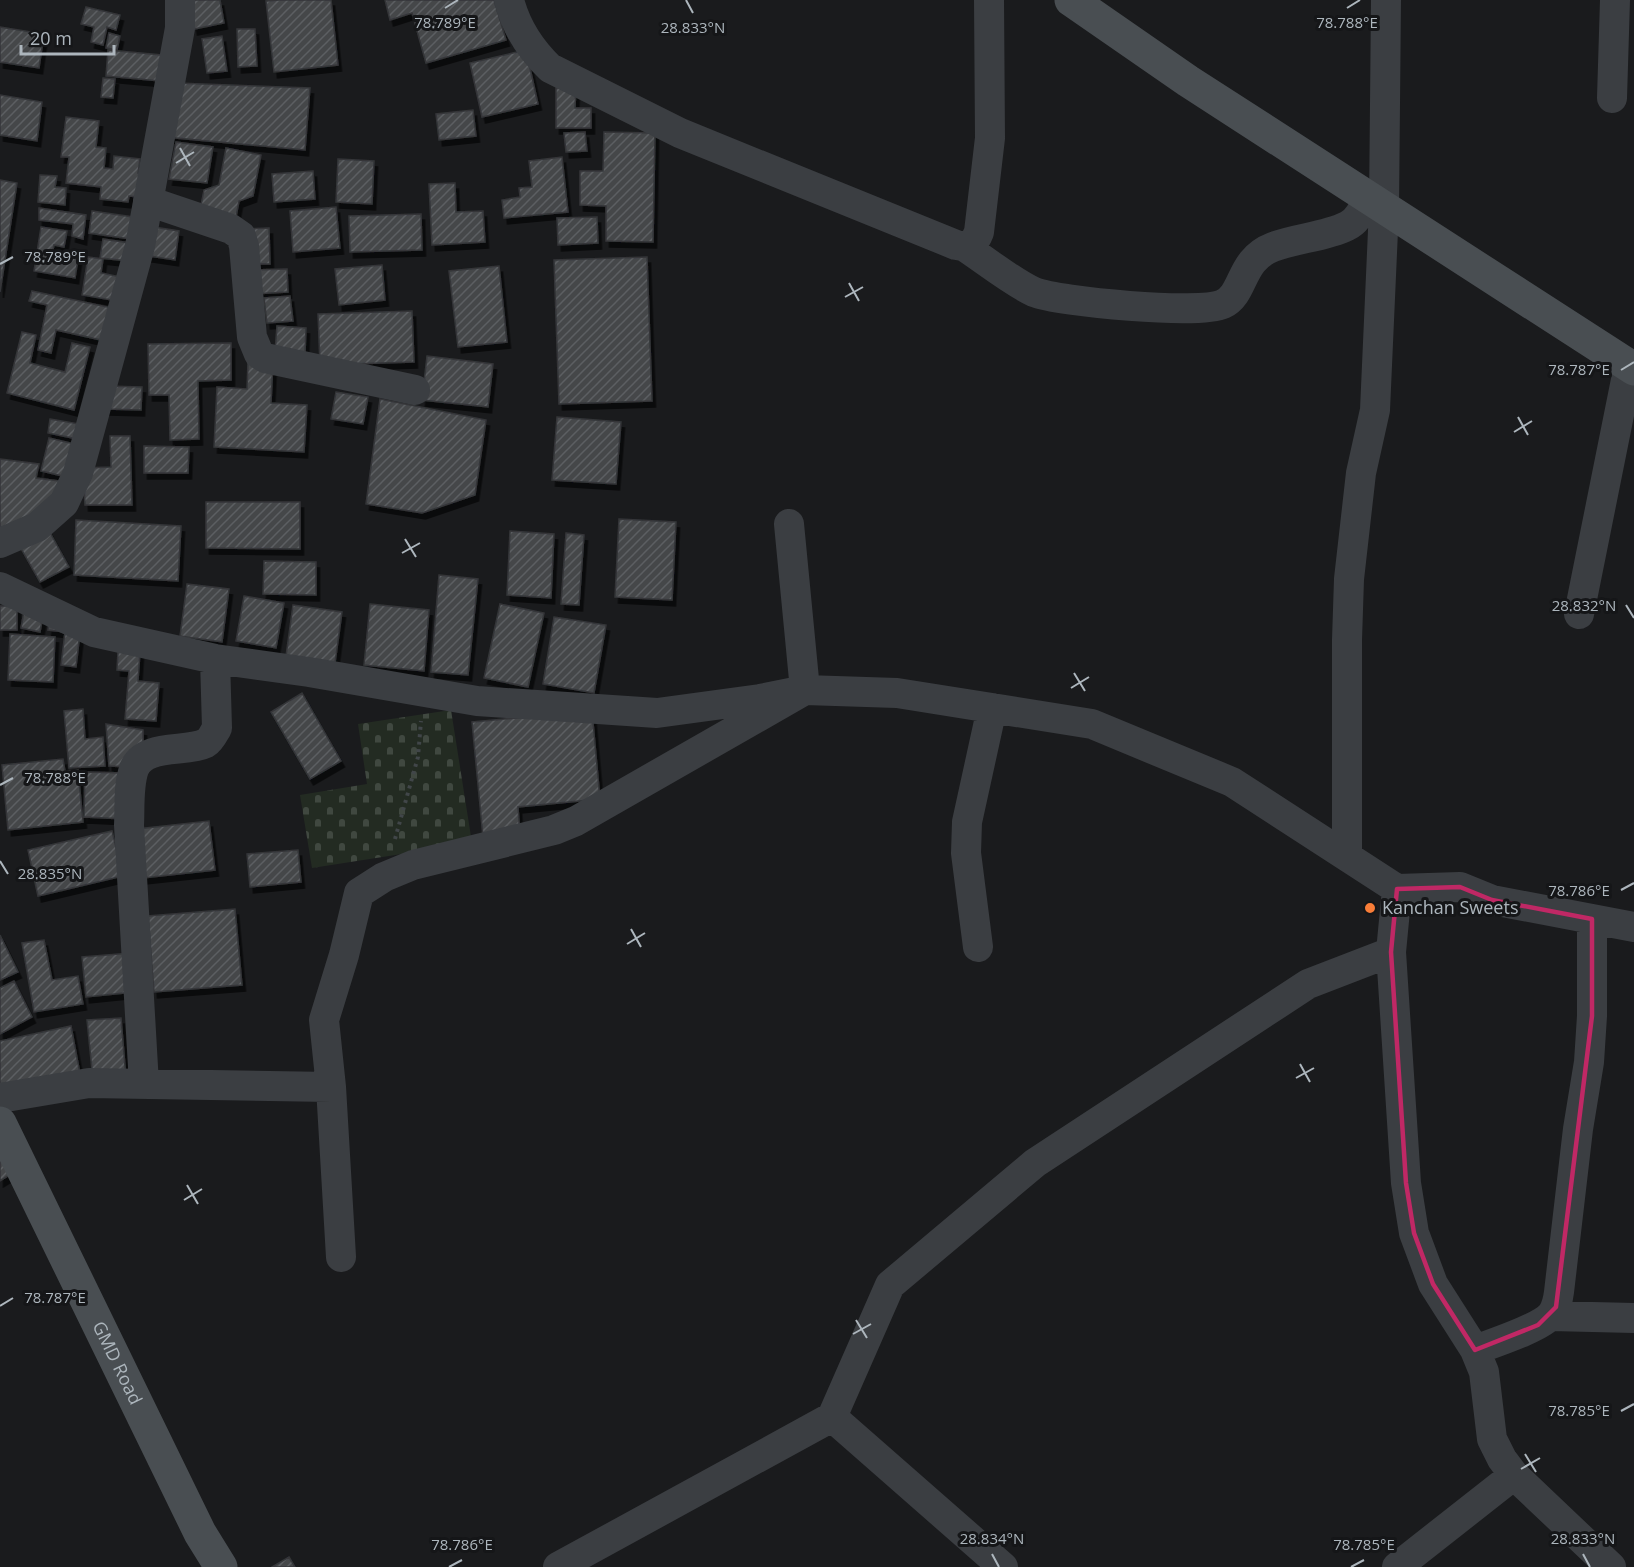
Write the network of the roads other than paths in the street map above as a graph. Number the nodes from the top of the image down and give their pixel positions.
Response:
1 (180, 0) edge
2 (509, 0) edge
3 (989, 0) edge
4 (1071, 0) edge
5 (1386, 0) edge
6 (1615, 0) edge
7 (1612, 98) dead end
8 (148, 201) junction
9 (1376, 202) junction
10 (965, 247) junction
11 (1631, 367) edge
12 (415, 390) dead end
13 (789, 524) dead end
14 (0, 543) edge
15 (0, 586) edge
16 (1580, 614) dead end
17 (215, 659) junction
18 (805, 690) junction
19 (992, 708) junction
20 (1347, 856) junction
21 (1397, 890) junction
22 (1592, 919) junction
23 (1634, 927) edge
24 (978, 947) dead end
25 (1391, 952) junction
26 (144, 1083) junction
27 (331, 1087) junction
28 (0, 1098) edge
29 (0, 1123) edge
30 (340, 1257) dead end
31 (1551, 1316) junction
32 (1634, 1318) edge
33 (1474, 1350) junction
34 (832, 1417) junction
35 (1514, 1475) junction
36 (221, 1567) edge
37 (558, 1567) edge
38 (1003, 1567) edge
39 (1397, 1567) edge
40 (1611, 1567) edge

1 - 8 street
2 - 10 street
3 - 10 street
4 - 9 main road
5 - 9 street
6 - 7 street
8 - 12 street
8 - 14 street
9 - 10 street
9 - 11 main road
9 - 20 street
11 - 16 street
13 - 18 street
15 - 17 street
17 - 18 street
17 - 26 street
18 - 19 street
18 - 27 street
19 - 20 street
19 - 24 street
20 - 21 street
21 - 22 street
21 - 25 street
22 - 23 street
22 - 31 street
25 - 33 street
25 - 34 street
26 - 27 street
26 - 28 street
27 - 30 street
29 - 36 main road, GMD Road
31 - 32 street
31 - 33 street
33 - 35 street
34 - 37 street
34 - 38 street
35 - 39 street
35 - 40 street

